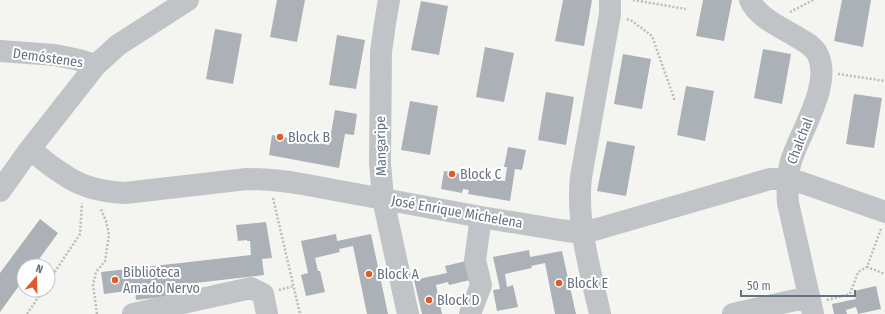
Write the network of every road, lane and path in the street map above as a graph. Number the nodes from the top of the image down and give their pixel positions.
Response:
1 (188, 0) edge
2 (389, 0) edge
3 (633, 0) edge
4 (750, 0) edge
5 (813, 0) edge
6 (610, 7) edge
7 (686, 9) dead end
8 (771, 22) junction
9 (0, 52) edge
10 (96, 65) junction
11 (822, 71) junction
12 (885, 80) edge
13 (675, 101) dead end
14 (30, 149) junction
15 (787, 179) junction
16 (269, 180) junction
17 (92, 188) junction
18 (0, 191) edge
19 (383, 199) junction
20 (481, 217) junction
21 (884, 219) edge
22 (582, 233) junction
23 (867, 267) junction
24 (56, 270) edge
25 (885, 274) edge
26 (38, 298) edge
27 (265, 304) edge
28 (811, 305) edge
29 (27, 314) edge
30 (97, 314) edge
31 (133, 314) edge
32 (300, 314) edge
33 (408, 314) edge
34 (470, 314) edge
35 (600, 314) edge
36 (733, 314) edge

1 - 10 street
2 - 19 street, Mangaripe
3 - 7 path
4 - 8 street, Chalchal
5 - 8 path
6 - 13 path
6 - 22 street
8 - 11 street, Chalchal
9 - 10 street, Demóstenes
10 - 14 street
11 - 12 path
11 - 15 street, Chalchal
14 - 17 street, José Enrique Michelena
14 - 18 street
15 - 21 street, José Enrique Michelena
15 - 22 street, José Enrique Michelena
15 - 28 street, Chalchal
16 - 17 street, José Enrique Michelena
16 - 19 street, José Enrique Michelena
16 - 32 path
17 - 24 path
17 - 30 path
19 - 20 street, José Enrique Michelena
19 - 33 street, Mangaripe
20 - 22 street, José Enrique Michelena
20 - 34 street
21 - 23 path
22 - 35 street
23 - 25 path
23 - 28 path
26 - 29 path
27 - 31 street
28 - 36 street

